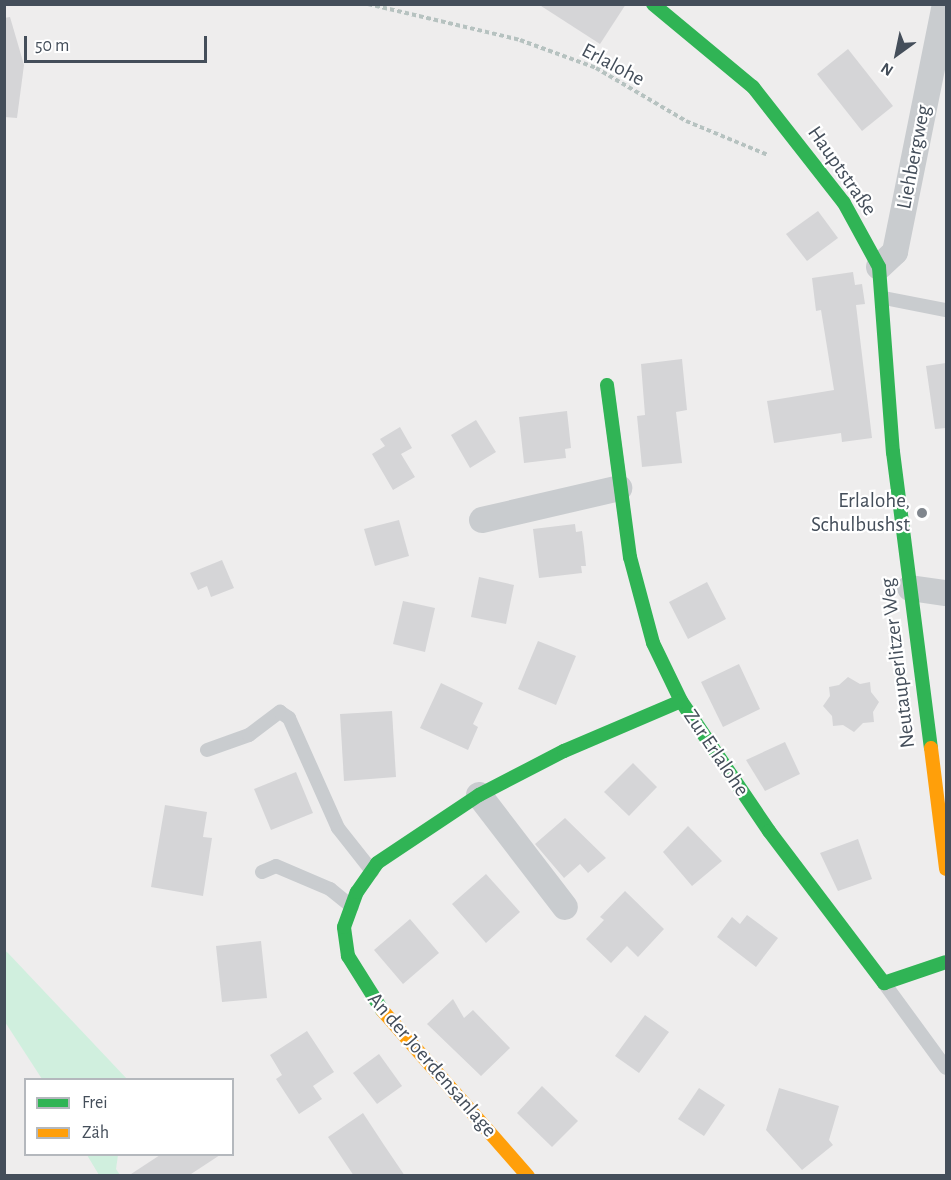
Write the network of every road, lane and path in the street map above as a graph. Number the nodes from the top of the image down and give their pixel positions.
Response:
1 (368, 4) edge
2 (653, 4) edge
3 (945, 4) edge
4 (940, 63) edge
5 (778, 159) dead end
6 (879, 267) junction
7 (884, 298) junction
8 (946, 310) edge
9 (607, 385) dead end
10 (893, 452) joint
11 (619, 488) junction
12 (482, 520) dead end
13 (910, 588) junction
14 (946, 593) edge
15 (681, 701) junction
16 (207, 750) dead end
17 (479, 795) junction
18 (942, 813) edge
19 (946, 869) edge
20 (372, 871) junction
21 (262, 872) dead end
22 (352, 907) junction
23 (565, 907) dead end
24 (946, 962) edge
25 (884, 983) junction
26 (946, 1068) edge
27 (528, 1176) edge

1 - 5 path, Erlalohe
2 - 6 street, Hauptstraße
3 - 4 street, Liehbergweg
4 - 6 street, Liehbergweg
6 - 7 street, Hauptstraße
7 - 8 lane
7 - 10 street, Hauptstraße
9 - 11 street, Zur Erlalohe
10 - 13 street, Neutauperlitzer Weg
11 - 12 street
11 - 15 street, Zur Erlalohe
13 - 14 street
13 - 18 street, Neutauperlitzer Weg
15 - 17 street, An der Joerdensanlage
15 - 25 street, Zur Erlalohe
16 - 20 lane
17 - 20 street, An der Joerdensanlage
17 - 23 street
18 - 19 street, Neutauperlitzer Weg
20 - 22 street, An der Joerdensanlage
21 - 22 lane
22 - 27 street, An der Joerdensanlage
24 - 25 street
25 - 26 lane, Zur Erlalohe

